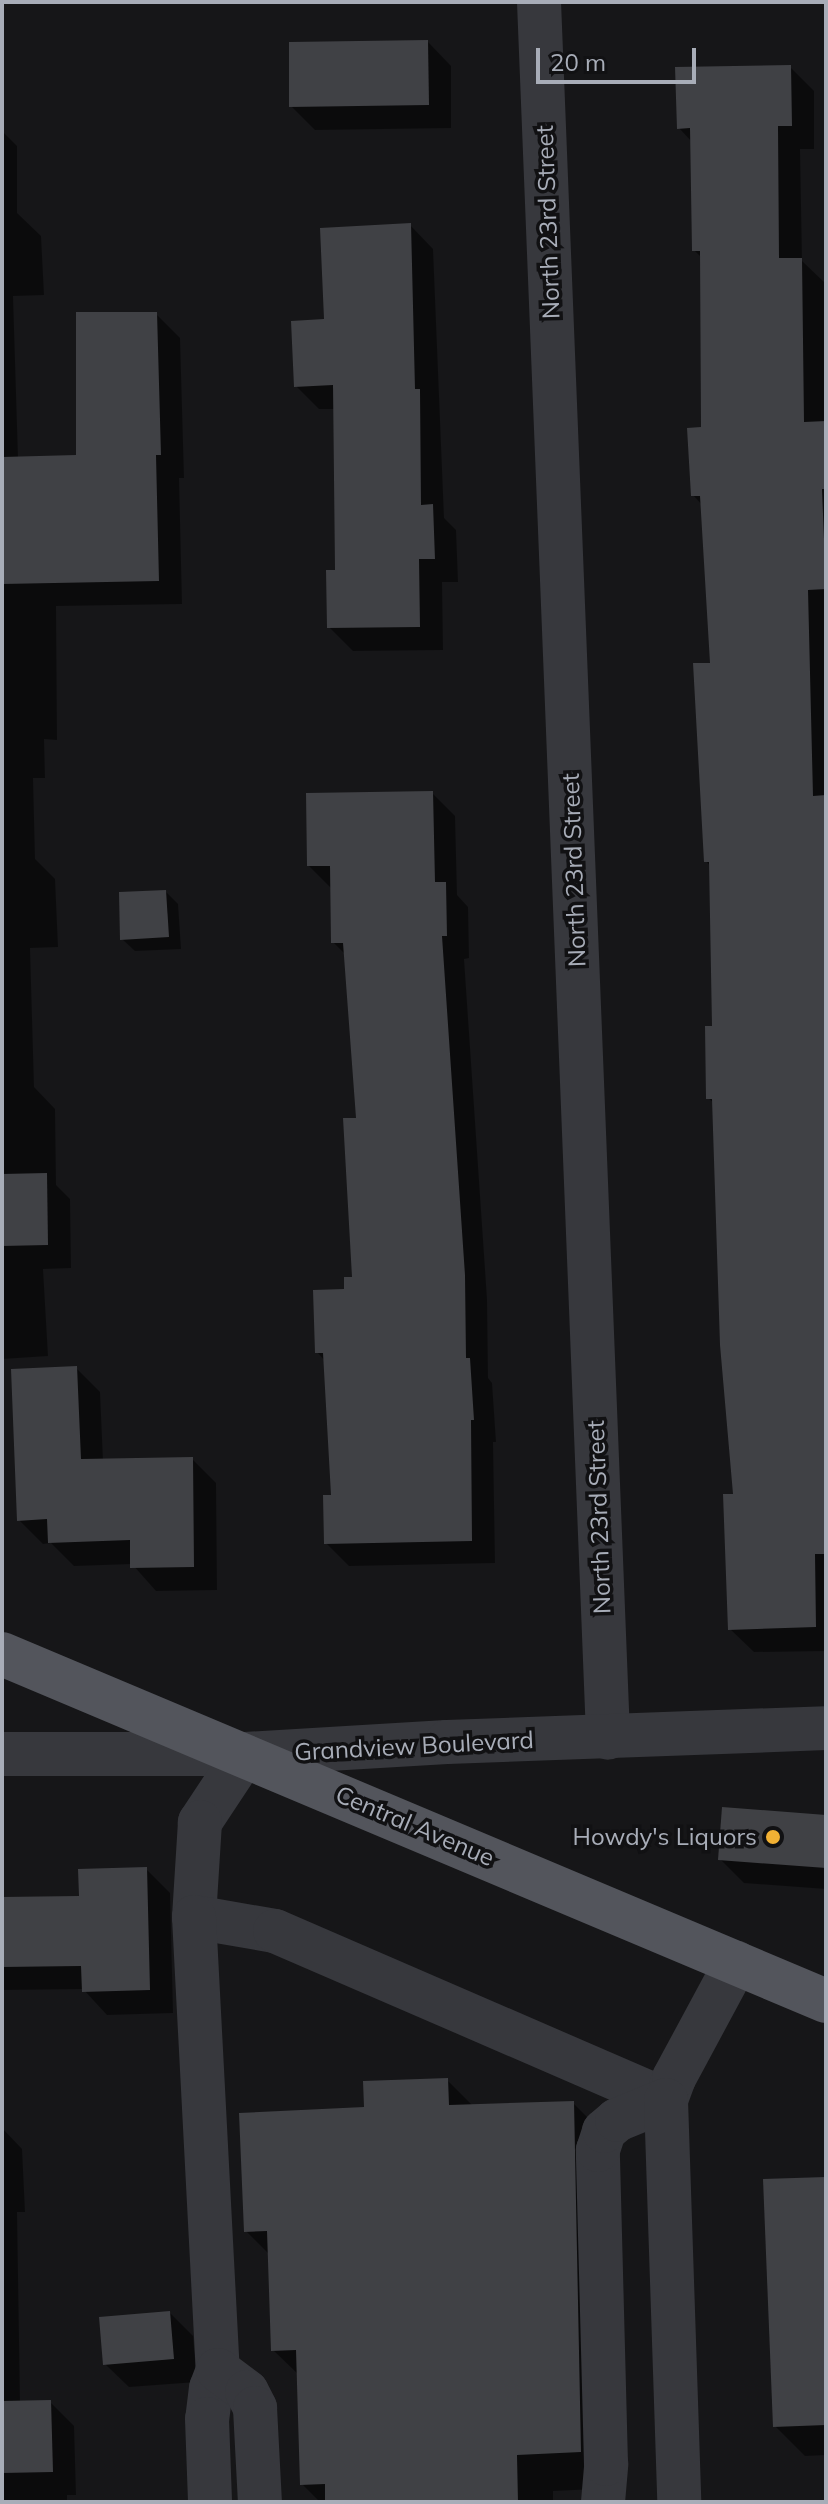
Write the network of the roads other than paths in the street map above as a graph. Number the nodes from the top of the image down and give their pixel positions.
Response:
1 (539, 2) edge
2 (2, 1654) edge
3 (826, 1728) edge
4 (608, 1738) junction
5 (2, 1754) edge
6 (245, 1754) junction
7 (194, 1917) junction
8 (736, 1963) junction
9 (826, 2001) edge
10 (666, 2100) junction
11 (218, 2370) junction
12 (210, 2502) edge
13 (260, 2502) edge
14 (603, 2502) edge
15 (679, 2502) edge

1 - 4 street, North 23rd Street
2 - 6 main road, Central Avenue
3 - 4 street, Grandview Boulevard
4 - 6 street, Grandview Boulevard
5 - 6 street, Grandview Boulevard
6 - 7 street
6 - 8 main road, Central Avenue
7 - 10 street
7 - 11 street
8 - 9 main road, Central Avenue
8 - 10 street
10 - 14 street
10 - 15 street
11 - 12 street
11 - 13 street

